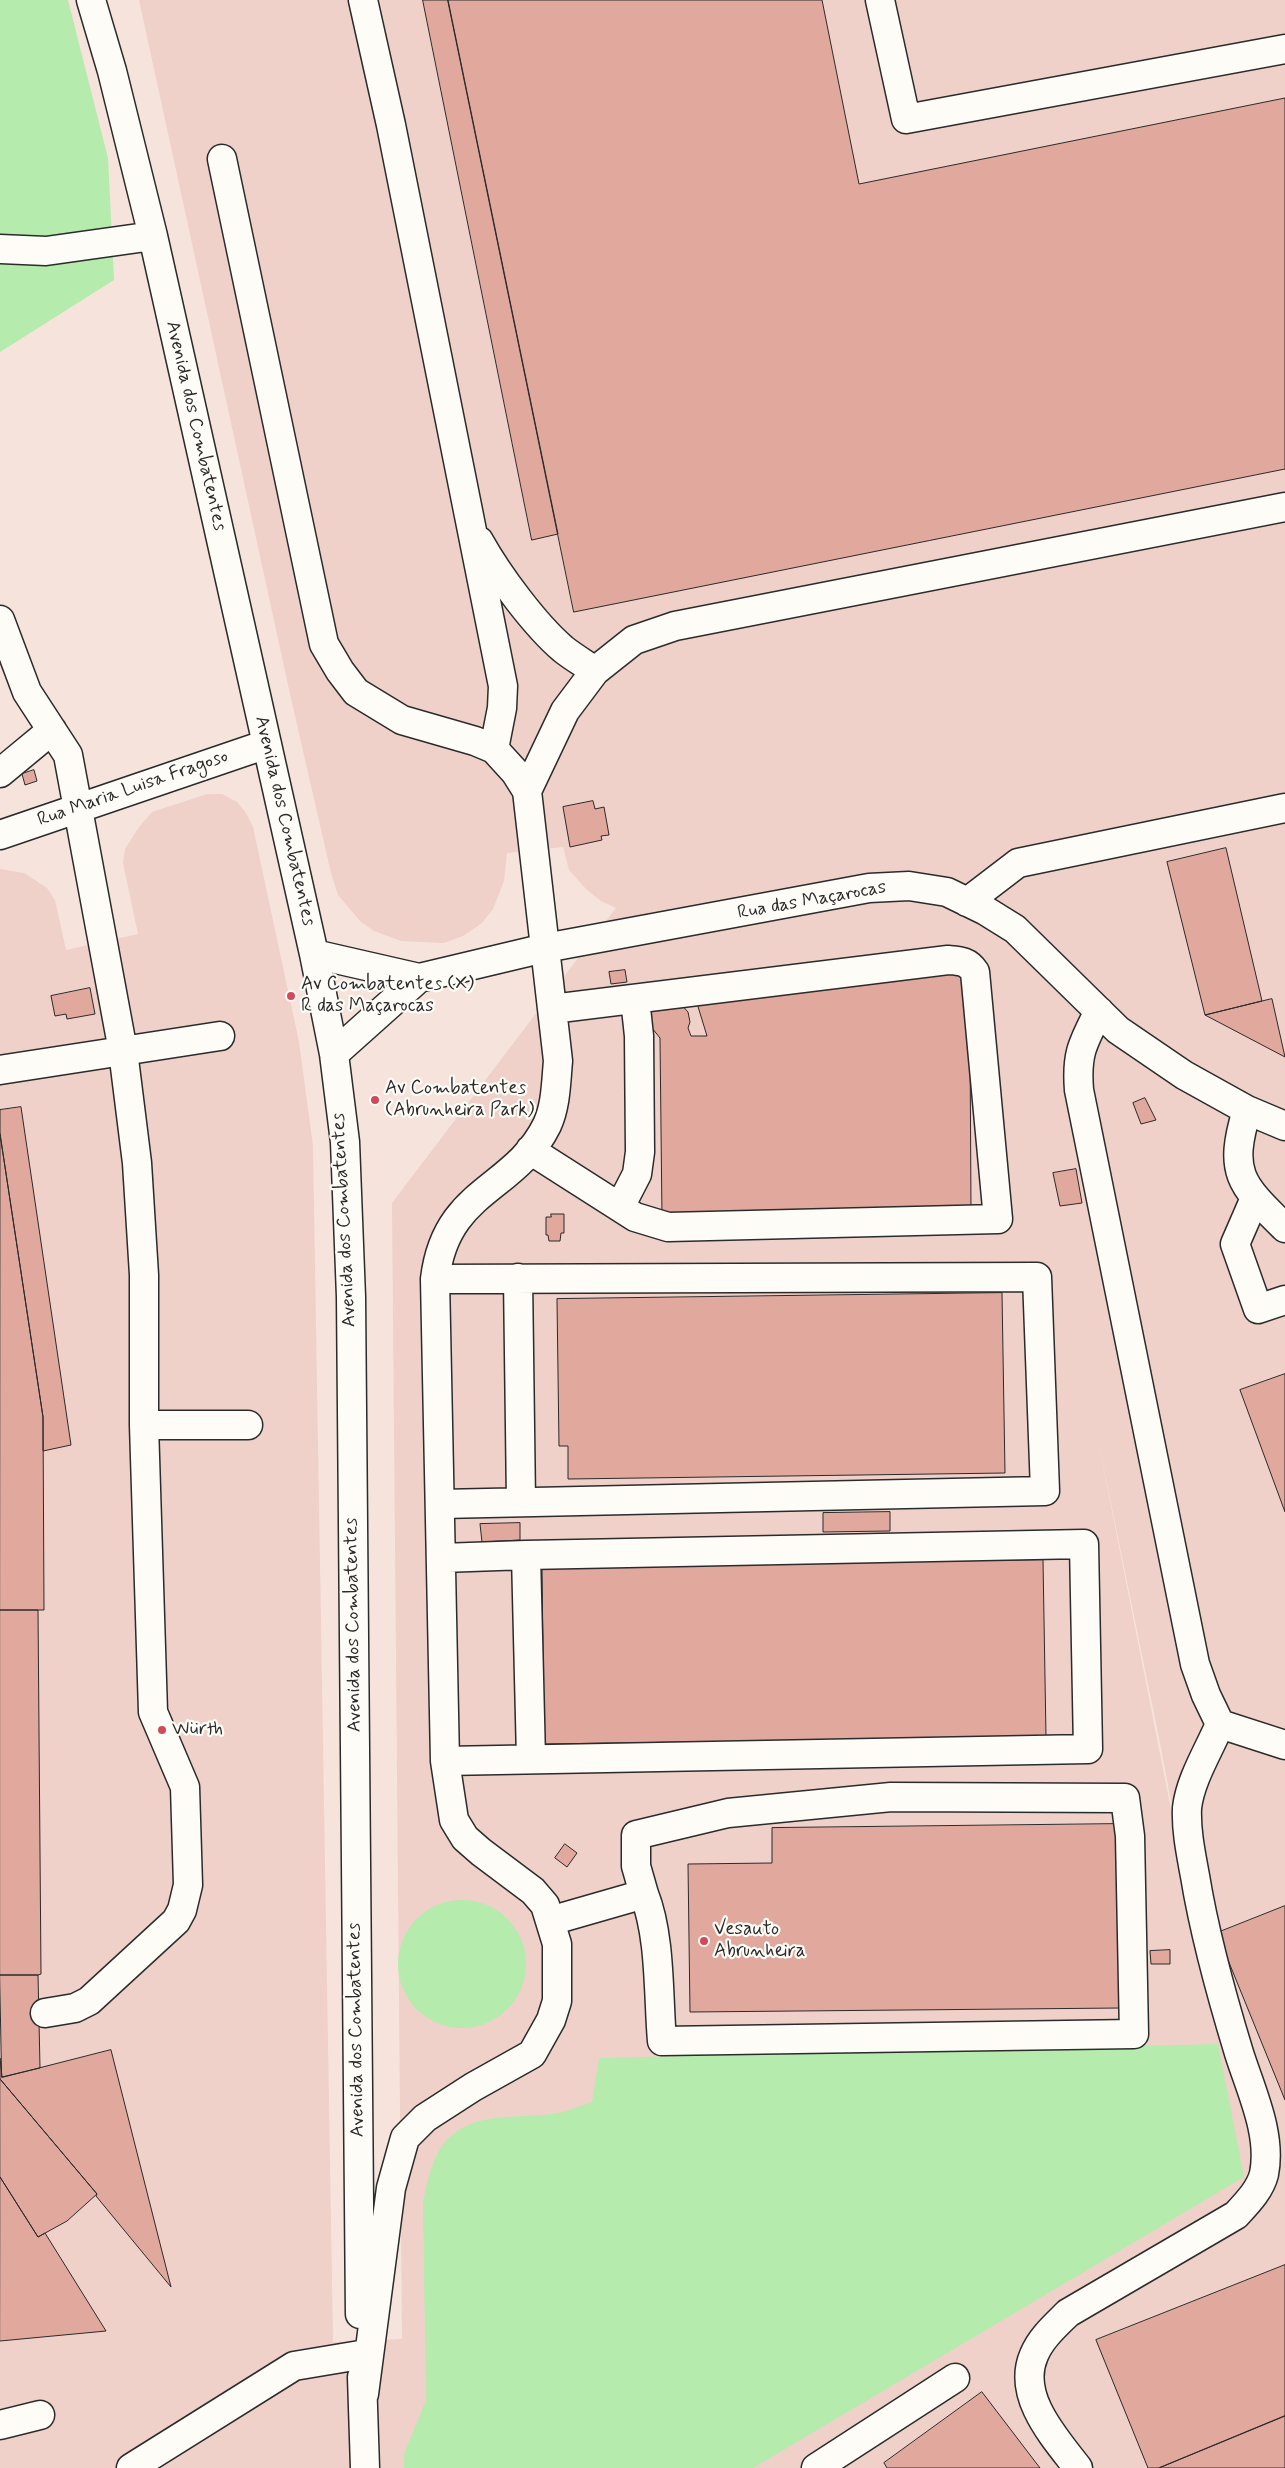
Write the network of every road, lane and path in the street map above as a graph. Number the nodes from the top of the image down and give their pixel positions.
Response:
1 (91, 0) edge
2 (363, 0) edge
3 (880, 0) edge
4 (1285, 48) edge
5 (222, 159) dead end
6 (153, 236) junction
7 (0, 249) edge
8 (1285, 507) edge
9 (471, 526) junction
10 (0, 620) edge
11 (595, 671) junction
12 (52, 730) junction
13 (267, 744) junction
14 (494, 749) junction
15 (0, 773) edge
16 (527, 791) junction
17 (77, 808) junction
18 (1285, 808) edge
19 (0, 835) edge
20 (967, 902) junction
21 (546, 948) junction
22 (314, 954) junction
23 (418, 978) junction
24 (635, 999) junction
25 (552, 1009) junction
26 (1099, 1011) junction
27 (220, 1036) dead end
28 (123, 1051) junction
29 (334, 1054) junction
30 (0, 1070) edge
31 (1247, 1110) junction
32 (1285, 1126) edge
33 (530, 1150) junction
34 (1255, 1198) junction
35 (620, 1207) junction
36 (1285, 1228) edge
37 (518, 1278) junction
38 (435, 1279) junction
39 (1285, 1300) edge
40 (144, 1425) junction
41 (248, 1425) dead end
42 (521, 1502) junction
43 (441, 1504) junction
44 (526, 1555) junction
45 (442, 1558) junction
46 (1220, 1724) junction
47 (1285, 1745) edge
48 (531, 1759) junction
49 (445, 1761) junction
50 (644, 1894) junction
51 (550, 1921) junction
52 (45, 2013) dead end
53 (360, 2355) junction
54 (955, 2378) dead end
55 (364, 2394) junction
56 (40, 2415) dead end
57 (0, 2425) edge
58 (131, 2468) edge
59 (365, 2468) edge
60 (816, 2468) edge
61 (1078, 2468) edge

1 - 6 street, Avenida dos Combatentes
2 - 9 street
3 - 4 street
5 - 14 street
6 - 7 street
6 - 13 street, Avenida dos Combatentes
8 - 11 street
9 - 11 street
9 - 14 street
10 - 12 street
11 - 16 street
12 - 15 street
12 - 17 street
13 - 17 street, Rua Maria Luisa Fragoso
13 - 22 street, Avenida dos Combatentes
14 - 16 street
16 - 21 street
17 - 19 street, Rua Maria Luisa Fragoso
17 - 28 street
18 - 20 street
20 - 21 street, Rua das Maçarocas
20 - 26 street, Rua das Maçarocas
21 - 23 street, Rua das Maçarocas
21 - 25 street
22 - 23 street, Rua das Maçarocas
22 - 29 street, Avenida dos Combatentes
23 - 29 street, Rua das Maçarocas
24 - 25 street
24 - 35 street
24 - 35 street
25 - 33 street
26 - 31 street, Rua das Maçarocas
26 - 46 street
27 - 28 street
28 - 30 street
28 - 40 street
29 - 53 street, Avenida dos Combatentes
31 - 32 street, Rua das Maçarocas
31 - 34 street
33 - 35 street
33 - 38 street
34 - 36 street
34 - 39 street
37 - 38 street
37 - 42 street
37 - 42 street
38 - 43 street
40 - 41 street
40 - 52 street
42 - 43 street
43 - 45 street
44 - 45 street
44 - 48 street
44 - 48 street
45 - 49 street
46 - 47 street
46 - 61 street
48 - 49 street
49 - 51 street
50 - 50 street
50 - 51 street
51 - 55 street
53 - 55 street, Avenida dos Combatentes
53 - 58 street
54 - 60 street
55 - 59 street, Avenida dos Combatentes
56 - 57 street

